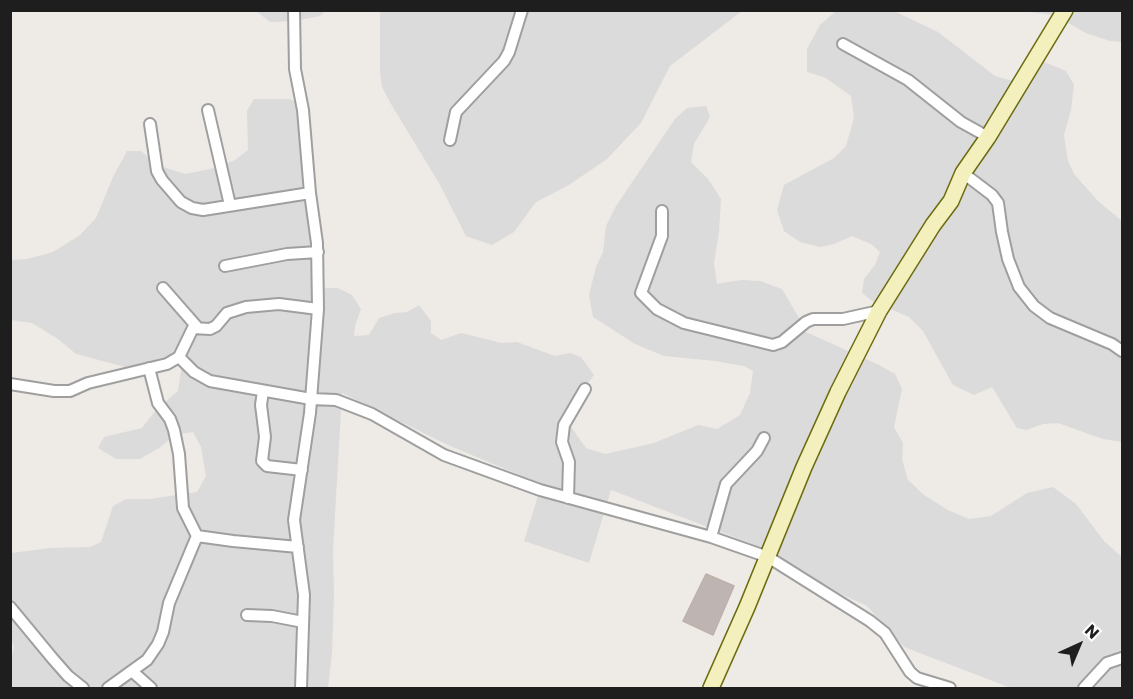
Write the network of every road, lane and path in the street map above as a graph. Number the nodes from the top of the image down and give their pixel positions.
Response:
1 (294, 10) edge
2 (522, 10) edge
3 (1065, 10) edge
4 (843, 44) dead end
5 (208, 110) dead end
6 (150, 124) dead end
7 (988, 137) junction
8 (450, 140) dead end
9 (963, 173) junction
10 (310, 193) junction
11 (230, 205) junction
12 (662, 211) dead end
13 (318, 252) junction
14 (225, 266) dead end
15 (163, 288) dead end
16 (318, 309) junction
17 (879, 311) junction
18 (198, 328) junction
19 (1122, 351) edge
20 (179, 357) junction
21 (149, 368) junction
22 (10, 384) edge
23 (585, 389) dead end
24 (263, 391) junction
25 (311, 399) junction
26 (764, 438) dead end
27 (302, 470) junction
28 (568, 498) junction
29 (197, 536) junction
30 (711, 537) junction
31 (298, 547) junction
32 (768, 557) junction
33 (10, 607) edge
34 (247, 615) dead end
35 (303, 622) junction
36 (1122, 658) edge
37 (133, 672) junction
38 (83, 688) edge
39 (108, 688) edge
40 (151, 688) edge
41 (301, 688) edge
42 (711, 688) edge
43 (950, 688) edge
44 (1084, 688) edge

1 - 10 street
2 - 8 street
3 - 7 street
4 - 7 street
5 - 11 street
6 - 11 street
7 - 9 street
9 - 17 street
9 - 19 street
10 - 11 street
10 - 13 street
12 - 17 street
13 - 14 street
13 - 16 street
15 - 18 street
16 - 18 street
16 - 25 street
17 - 32 street
18 - 20 street
20 - 21 street
20 - 24 street
21 - 22 street
21 - 29 street
23 - 28 street
24 - 25 street
24 - 27 street
25 - 27 street
25 - 28 street
26 - 30 street
27 - 31 street
28 - 30 street
29 - 31 street
29 - 37 street
30 - 32 street
31 - 35 street
32 - 42 street
32 - 43 street
33 - 38 street
34 - 35 street
35 - 41 street
36 - 44 street
37 - 39 street
37 - 40 street

